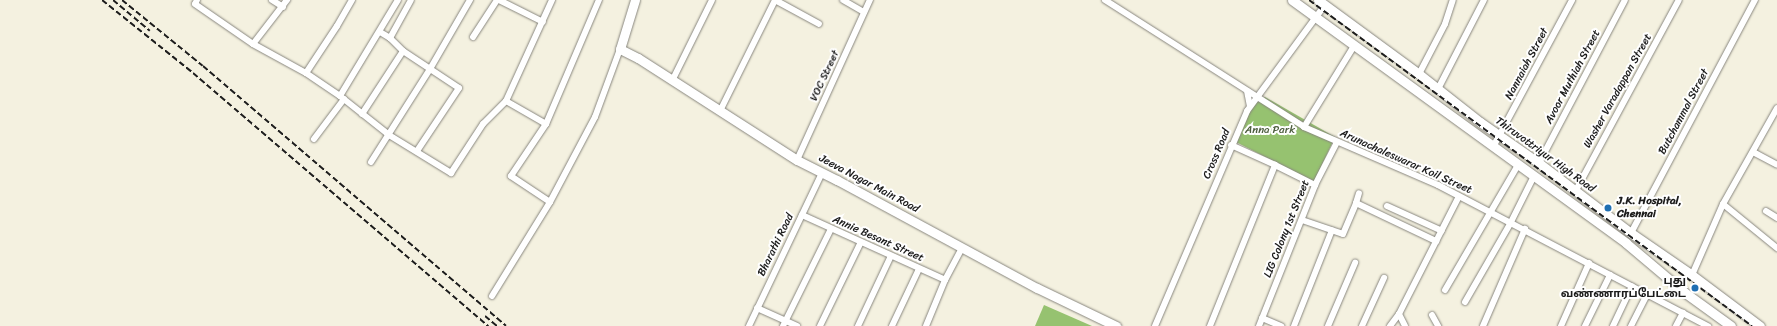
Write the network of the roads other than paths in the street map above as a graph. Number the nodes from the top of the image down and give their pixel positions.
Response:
1 (197, 0) edge
2 (272, 0) edge
3 (287, 0) edge
4 (352, 0) edge
5 (398, 0) edge
6 (410, 0) edge
7 (470, 0) edge
8 (498, 0) edge
9 (552, 0) edge
10 (599, 0) edge
11 (635, 0) edge
12 (712, 0) edge
13 (775, 0) edge
14 (843, 0) edge
15 (870, 0) edge
16 (1106, 0) edge
17 (1292, 0) edge
18 (1453, 0) edge
19 (1484, 0) edge
20 (1572, 0) edge
21 (1625, 0) edge
22 (1679, 0) edge
23 (1755, 0) edge
24 (1322, 3) edge
25 (283, 6) junction
26 (864, 12) junction
27 (1316, 18) junction
28 (543, 22) junction
29 (819, 24) dead end
30 (380, 32) junction
31 (473, 37) dead end
32 (390, 38) junction
33 (253, 44) junction
34 (1354, 46) junction
35 (620, 49) junction
36 (403, 51) junction
37 (430, 69) junction
38 (306, 73) junction
39 (1419, 74) junction
40 (672, 82) junction
41 (1438, 89) junction
42 (1247, 91) junction
43 (1258, 97) junction
44 (342, 98) junction
45 (506, 101) junction
46 (1250, 106) junction
47 (720, 111) junction
48 (1776, 111) edge
49 (362, 114) junction
50 (546, 124) junction
51 (1304, 127) junction
52 (389, 135) junction
53 (1500, 137) junction
54 (314, 139) dead end
55 (1337, 142) junction
56 (1231, 145) junction
57 (1493, 147) junction
58 (417, 151) junction
59 (1753, 152) junction
60 (797, 160) junction
61 (371, 162) dead end
62 (1538, 163) junction
63 (1275, 165) junction
64 (1518, 165) junction
65 (1777, 165) edge
66 (822, 173) junction
67 (1534, 176) junction
68 (1316, 185) junction
69 (1575, 192) junction
70 (1359, 193) dead end
71 (1459, 196) junction
72 (550, 202) junction
73 (1356, 203) junction
74 (1723, 204) junction
75 (1387, 206) dead end
76 (1766, 210) dead end
77 (1490, 212) junction
78 (802, 215) junction
79 (1777, 218) edge
80 (1302, 220) junction
81 (1510, 224) junction
82 (831, 229) junction
83 (1332, 230) junction
84 (1525, 230) junction
85 (1442, 231) junction
86 (1631, 233) junction
87 (1436, 241) junction
88 (861, 242) junction
89 (962, 248) junction
90 (1777, 248) edge
91 (890, 256) junction
92 (1355, 263) dead end
93 (1589, 264) junction
94 (919, 269) junction
95 (1610, 275) junction
96 (1692, 275) junction
97 (1384, 278) dead end
98 (945, 280) junction
99 (1632, 286) junction
100 (1445, 290) dead end
101 (1647, 294) junction
102 (492, 296) dead end
103 (1465, 302) dead end
104 (757, 308) junction
105 (1683, 313) junction
106 (1399, 314) junction
107 (1432, 315) dead end
108 (1262, 318) junction
109 (784, 323) edge
110 (749, 326) edge
111 (797, 326) edge
112 (820, 326) edge
113 (858, 326) edge
114 (892, 326) edge
115 (926, 326) edge
116 (1116, 326) edge
117 (1155, 326) edge
118 (1210, 326) edge
119 (1259, 326) edge
120 (1281, 326) edge
121 (1294, 326) edge
122 (1328, 326) edge
123 (1362, 326) edge
124 (1390, 326) edge
125 (1405, 326) edge
126 (1438, 326) edge
127 (1483, 326) edge
128 (1561, 326) edge
129 (1585, 326) edge
130 (1613, 326) edge
131 (1631, 326) edge
132 (1676, 326) edge
133 (1708, 326) edge
134 (1731, 326) edge
135 (1760, 326) edge

1 - 33 street
2 - 25 street
3 - 25 street
4 - 38 street
5 - 30 street
6 - 32 street
7 - 37 street
8 - 28 street
8 - 31 street
9 - 28 street
10 - 50 street
11 - 35 main road
12 - 40 street
13 - 29 street
13 - 47 street
14 - 26 street
15 - 26 street, VOC Street
16 - 42 street, Arunachaleswarar Koil Street
17 - 27 main road
18 - 39 street
19 - 41 street
20 - 53 street, Nannaiah Street
21 - 62 street, Avoor Muthiah Street
22 - 69 street, Washer Varadappan Street
23 - 86 street, Butchammal Street
24 - 27 street, Cross Road
24 - 39 main road, Thiruvottriyur High Road
25 - 33 street
26 - 60 street, VOC Street
27 - 34 main road
27 - 43 street, Cross Road
28 - 45 street
30 - 32 street
30 - 44 street
32 - 36 street
33 - 38 street
34 - 51 street
34 - 57 main road
35 - 40 main road, Jeeva Nagar Main Road
35 - 72 street
36 - 37 street
36 - 49 street
37 - 52 street
37 - 58 street
38 - 44 street
39 - 41 main road, Thiruvottriyur High Road
40 - 47 main road, Jeeva Nagar Main Road
41 - 53 main road, Thiruvottriyur High Road
42 - 43 street, Arunachaleswarar Koil Street
42 - 46 street
43 - 46 street, Cross Road
43 - 51 street, Arunachaleswarar Koil Street
44 - 49 street
44 - 54 street
45 - 50 street
45 - 58 street
46 - 56 street, Cross Road
47 - 60 main road, Jeeva Nagar Main Road
48 - 59 street
49 - 52 street
50 - 72 street
51 - 55 street, Arunachaleswarar Koil Street
52 - 58 street
52 - 61 street
53 - 57 street, Nannaiah Street
53 - 62 main road, Thiruvottriyur High Road
55 - 68 street, LIG Colony 1st Street
55 - 71 street, Arunachaleswarar Koil Street
56 - 63 street
56 - 117 street, Cross Road
57 - 64 main road
59 - 65 street
59 - 74 street
60 - 66 main road, Jeeva Nagar Main Road
62 - 69 main road, Thiruvottriyur High Road
63 - 68 street
63 - 118 street
64 - 67 main road
64 - 77 street
66 - 78 street, Bharathi Road
66 - 89 main road, Jeeva Nagar Main Road
67 - 81 street
67 - 134 main road
68 - 80 street, LIG Colony 1st Street
69 - 86 main road, Thiruvottriyur High Road
70 - 73 street
71 - 77 street, Arunachaleswarar Koil Street
71 - 85 street
72 - 102 street
73 - 83 street
73 - 87 street
74 - 90 street
74 - 96 street
75 - 85 street
76 - 79 street
77 - 81 street, Arunachaleswarar Koil Street
77 - 100 street
78 - 82 street, Annie Besant Street
78 - 104 street, Bharathi Road
80 - 83 street
80 - 108 street, LIG Colony 1st Street
81 - 84 street, Arunachaleswarar Koil Street
81 - 103 street
82 - 88 street, Annie Besant Street
82 - 109 street
83 - 121 street
84 - 93 street, Arunachaleswarar Koil Street
84 - 127 street
85 - 87 street
86 - 96 main road, Thiruvottriyur High Road
87 - 106 street
88 - 91 street, Annie Besant Street
88 - 112 street
89 - 98 street
89 - 116 main road, Jeeva Nagar Main Road
91 - 94 street, Annie Besant Street
91 - 113 street
92 - 122 street
93 - 95 street, Arunachaleswarar Koil Street
93 - 128 street
94 - 98 street, Annie Besant Street
94 - 114 street
95 - 99 street, Arunachaleswarar Koil Street
95 - 129 street
96 - 135 main road, Thiruvottriyur High Road
97 - 123 street
98 - 115 street
99 - 101 street, Arunachaleswarar Koil Street
99 - 130 street
101 - 105 street, Arunachaleswarar Koil Street
101 - 131 street
104 - 109 street
104 - 110 street, Bharathi Road
105 - 132 street
105 - 133 street, Arunachaleswarar Koil Street
106 - 124 street
106 - 125 street
107 - 126 street
108 - 119 street, LIG Colony 1st Street
108 - 120 street
109 - 111 street

